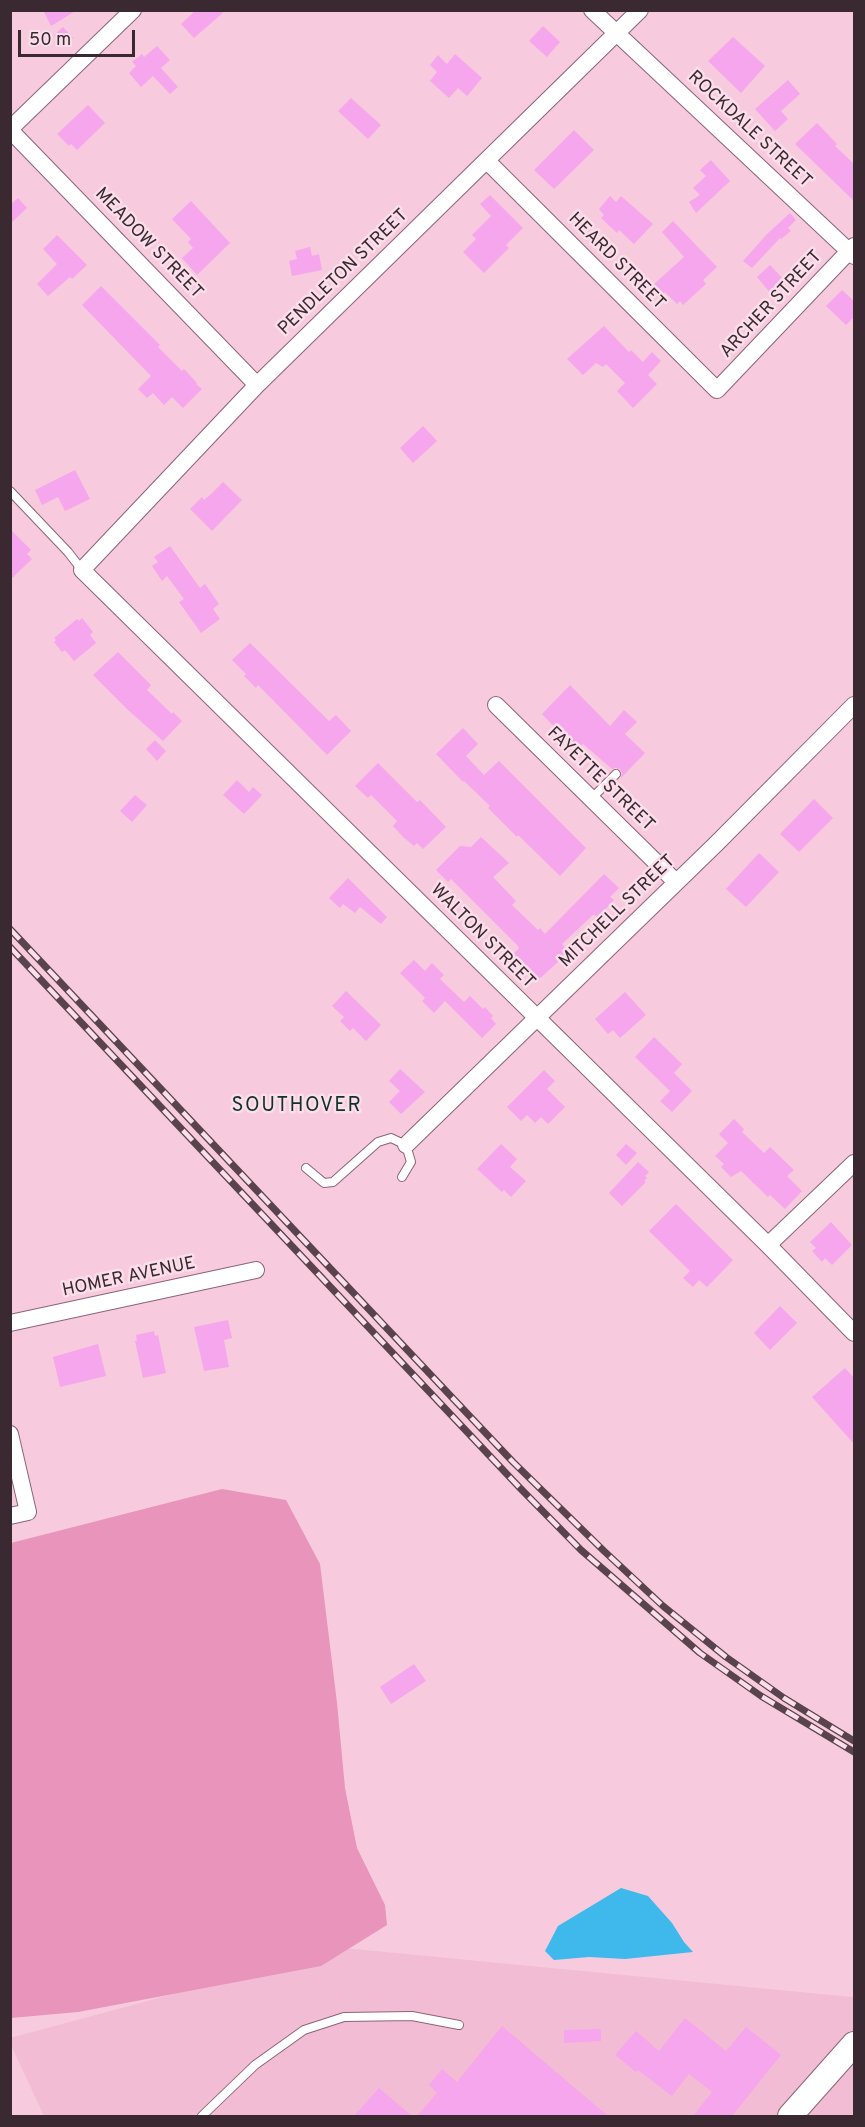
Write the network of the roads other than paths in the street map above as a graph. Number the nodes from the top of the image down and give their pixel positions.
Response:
1 (133, 10) edge
2 (592, 10) edge
3 (640, 10) edge
4 (616, 33) junction
5 (10, 129) edge
6 (487, 161) junction
7 (853, 251) edge
8 (257, 385) junction
9 (717, 390) joint
10 (10, 491) edge
11 (82, 570) junction
12 (496, 705) dead end
13 (855, 705) edge
14 (616, 774) dead end
15 (591, 799) junction
16 (676, 882) junction
17 (537, 1018) junction
18 (406, 1145) junction
19 (855, 1163) edge
20 (306, 1168) dead end
21 (402, 1177) dead end
22 (768, 1245) junction
23 (256, 1270) dead end
24 (10, 1323) edge
25 (855, 1333) edge
26 (10, 1434) edge
27 (10, 1516) edge
28 (459, 2025) dead end
29 (855, 2044) edge
30 (202, 2116) edge
31 (790, 2116) edge

1 - 5 street
2 - 4 street, ROCKDALE STREET
3 - 4 street, PENDLETON STREET
4 - 6 street, PENDLETON STREET
4 - 7 street, ROCKDALE STREET
5 - 8 street, MEADOW STREET
6 - 8 street, PENDLETON STREET
6 - 9 street, HEARD STREET
7 - 9 street, ARCHER STREET
8 - 11 street, PENDLETON STREET
10 - 11 lane
11 - 17 street, WALTON STREET
12 - 15 street, FAYETTE STREET
13 - 16 street, MITCHELL STREET
14 - 15 lane
15 - 16 street, FAYETTE STREET
16 - 17 street, MITCHELL STREET
17 - 18 street, MITCHELL STREET
17 - 22 street, WALTON STREET
18 - 20 lane
18 - 21 lane
19 - 22 street
22 - 25 street, WALTON STREET
23 - 24 street, HOMER AVENUE
26 - 27 street
28 - 30 lane
29 - 31 main road

